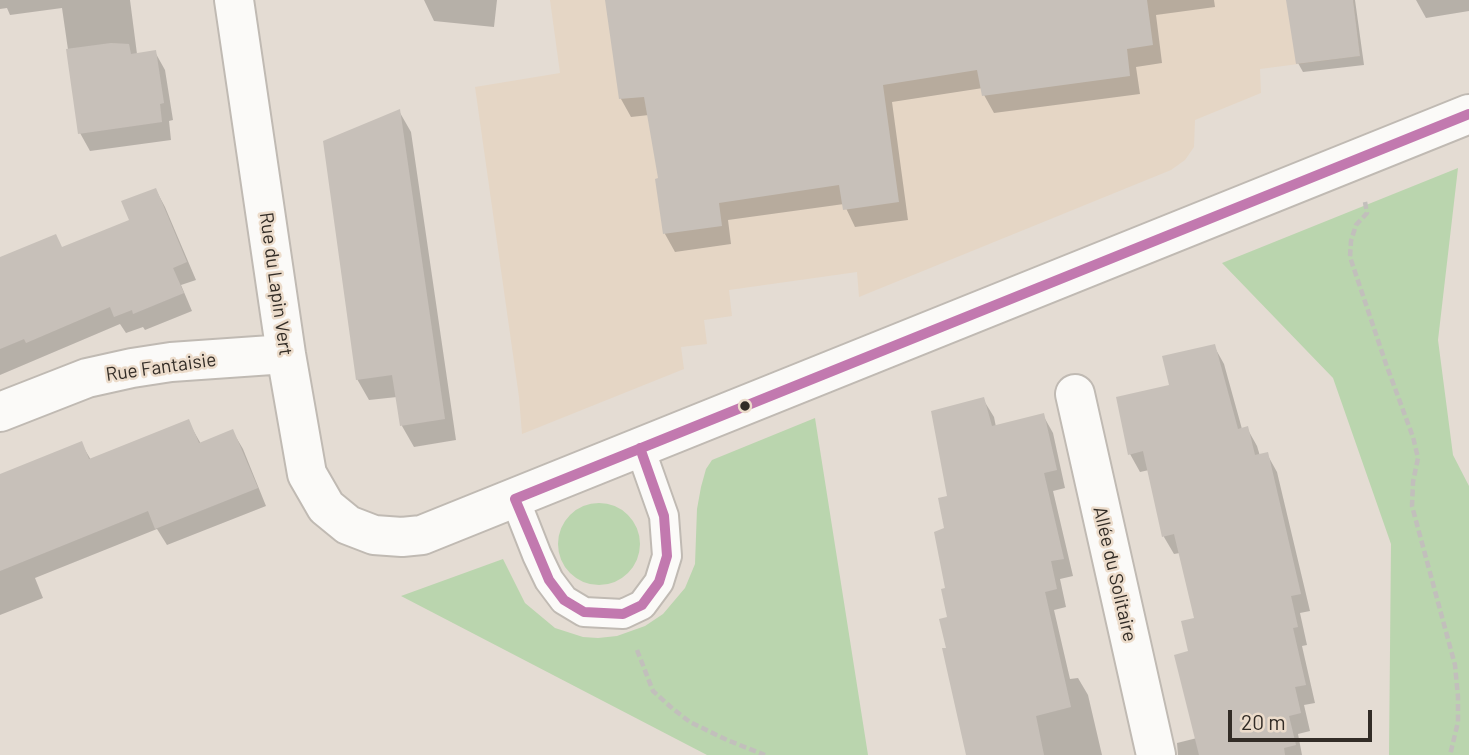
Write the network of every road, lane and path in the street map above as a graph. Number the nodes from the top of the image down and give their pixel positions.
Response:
1 (234, 0) edge
2 (1469, 114) edge
3 (1352, 162) junction
4 (286, 354) junction
5 (1075, 394) dead end
6 (0, 412) edge
7 (640, 448) junction
8 (515, 499) junction
9 (623, 614) junction
10 (765, 755) edge
11 (1156, 755) edge
12 (1450, 755) edge

1 - 4 street, Rue du Lapin Vert
2 - 3 street
3 - 7 street
3 - 12 path
4 - 6 street, Rue Fantaisie
4 - 8 street, Rue du Lapin Vert
5 - 11 street, Allée du Solitaire
7 - 8 street
7 - 9 lane
8 - 9 lane
9 - 10 path

